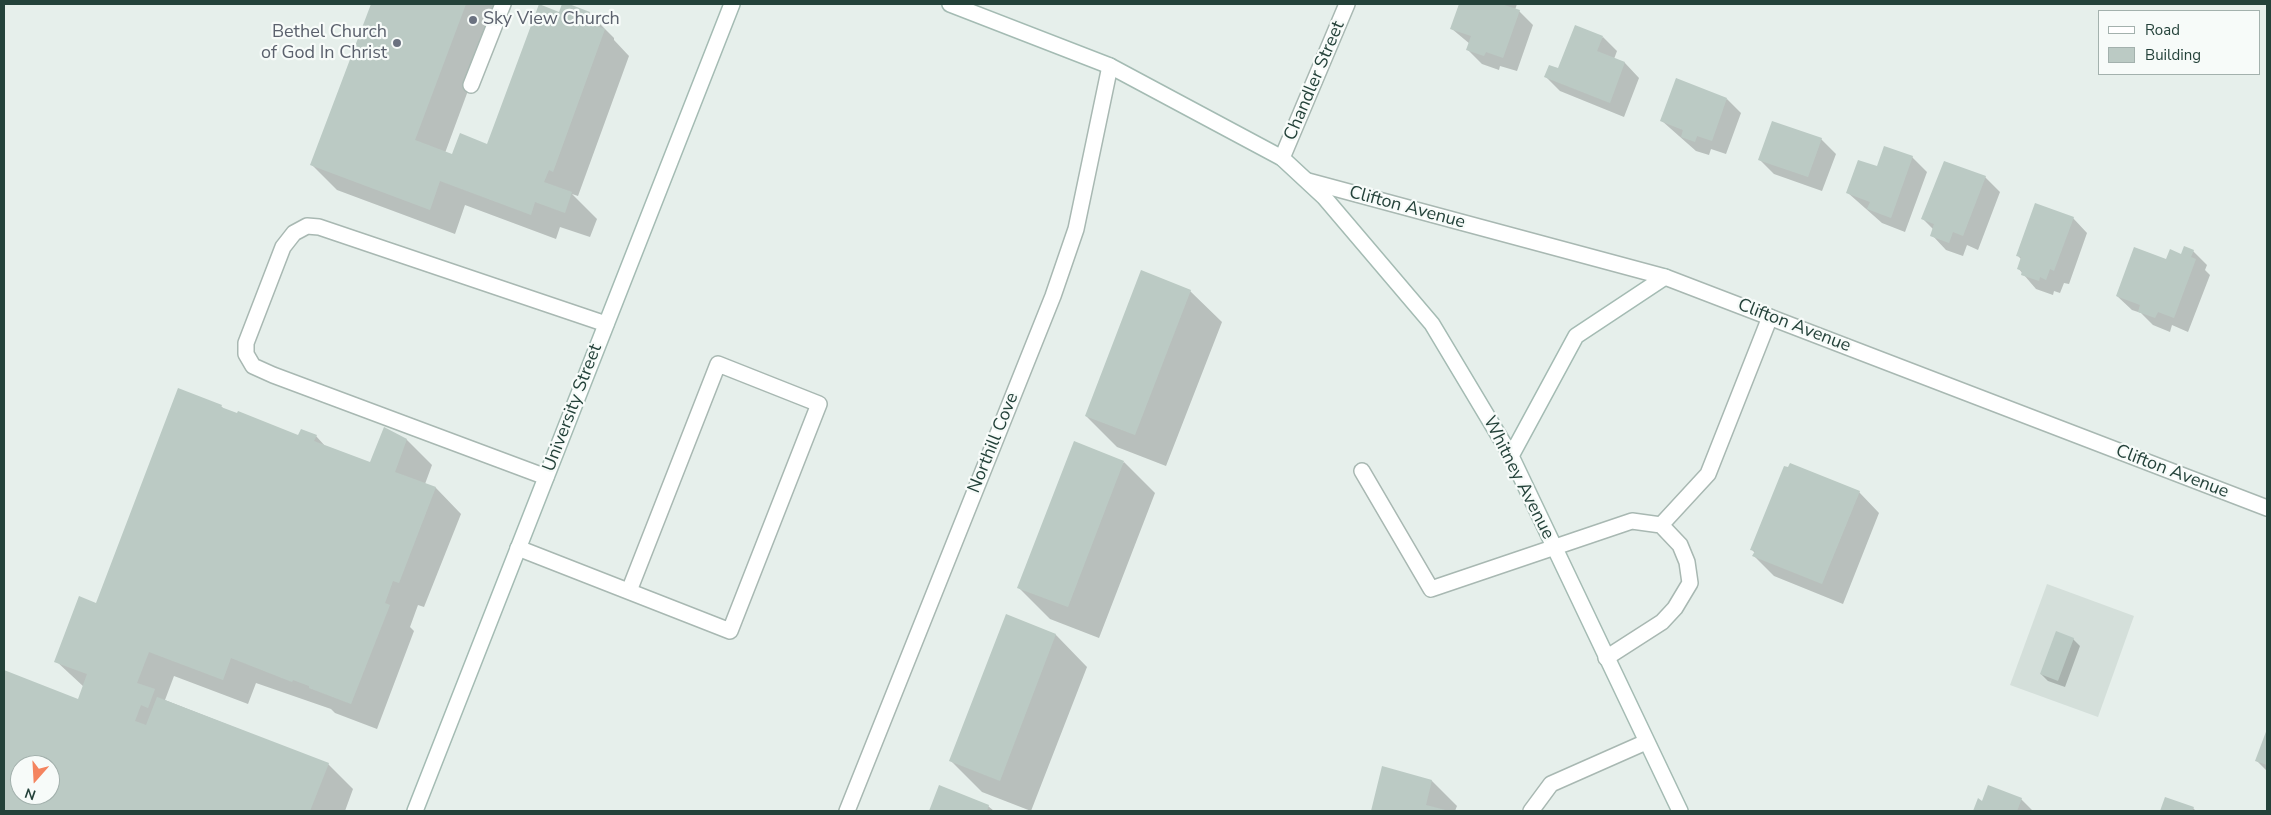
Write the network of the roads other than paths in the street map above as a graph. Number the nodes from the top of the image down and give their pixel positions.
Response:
1 (503, 4) edge
2 (732, 4) edge
3 (950, 4) edge
4 (1347, 4) edge
5 (1110, 66) junction
6 (472, 85) dead end
7 (1282, 158) junction
8 (1308, 181) junction
9 (1665, 277) junction
10 (1770, 317) junction
11 (606, 324) junction
12 (1512, 456) junction
13 (1362, 471) dead end
14 (546, 477) junction
15 (2267, 508) edge
16 (1661, 526) junction
17 (1554, 547) junction
18 (518, 548) junction
19 (629, 591) junction
20 (1606, 658) junction
21 (1646, 742) junction
22 (415, 811) edge
23 (847, 811) edge
24 (1531, 811) edge
25 (1680, 811) edge

1 - 6 street
2 - 11 street, University Street
3 - 5 street
4 - 7 street, Chandler Street
5 - 7 street
5 - 23 street, Northill Cove
7 - 8 street, Whitney Avenue
8 - 9 street, Clifton Avenue
8 - 12 street, Whitney Avenue
9 - 10 street, Clifton Avenue
9 - 12 street
10 - 15 street, Clifton Avenue
10 - 16 street
11 - 14 street, University Street
11 - 14 street
12 - 17 street, Whitney Avenue
13 - 17 street
14 - 18 street, University Street
16 - 17 street
16 - 20 street
17 - 20 street, Whitney Avenue
18 - 19 street
18 - 22 street, University Street
19 - 19 street
20 - 21 street, Whitney Avenue
21 - 24 street
21 - 25 street, Whitney Avenue

